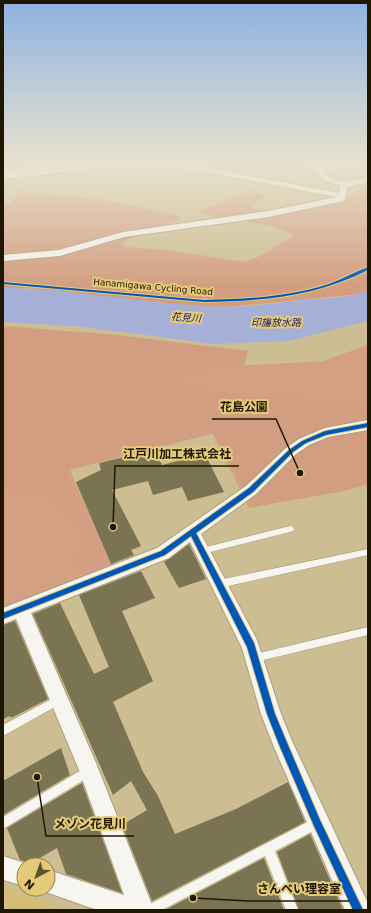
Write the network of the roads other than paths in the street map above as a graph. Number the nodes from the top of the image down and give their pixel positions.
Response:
1 (323, 203) edge
2 (3, 258) edge
3 (368, 425) edge
4 (290, 529) dead end
5 (193, 533) junction
6 (202, 551) junction
7 (368, 552) edge
8 (219, 584) junction
9 (12, 614) edge
10 (368, 631) edge
11 (255, 658) junction
12 (59, 700) junction
13 (3, 731) edge
14 (89, 770) junction
15 (3, 823) edge
16 (317, 823) junction
17 (268, 848) junction
18 (3, 868) edge
19 (16, 872) edge
20 (56, 885) edge
21 (134, 910) edge
22 (142, 910) edge
23 (150, 910) edge
24 (292, 910) edge
25 (358, 910) edge

1 - 2 street
3 - 5 street
4 - 6 lane
5 - 6 street
5 - 9 street
6 - 8 street
7 - 8 lane
8 - 11 street
9 - 12 street
10 - 11 lane
11 - 16 street
12 - 13 lane
12 - 14 street
14 - 15 lane
14 - 22 street
16 - 17 lane
16 - 25 street
17 - 23 lane
17 - 24 lane
18 - 19 street
20 - 21 street

